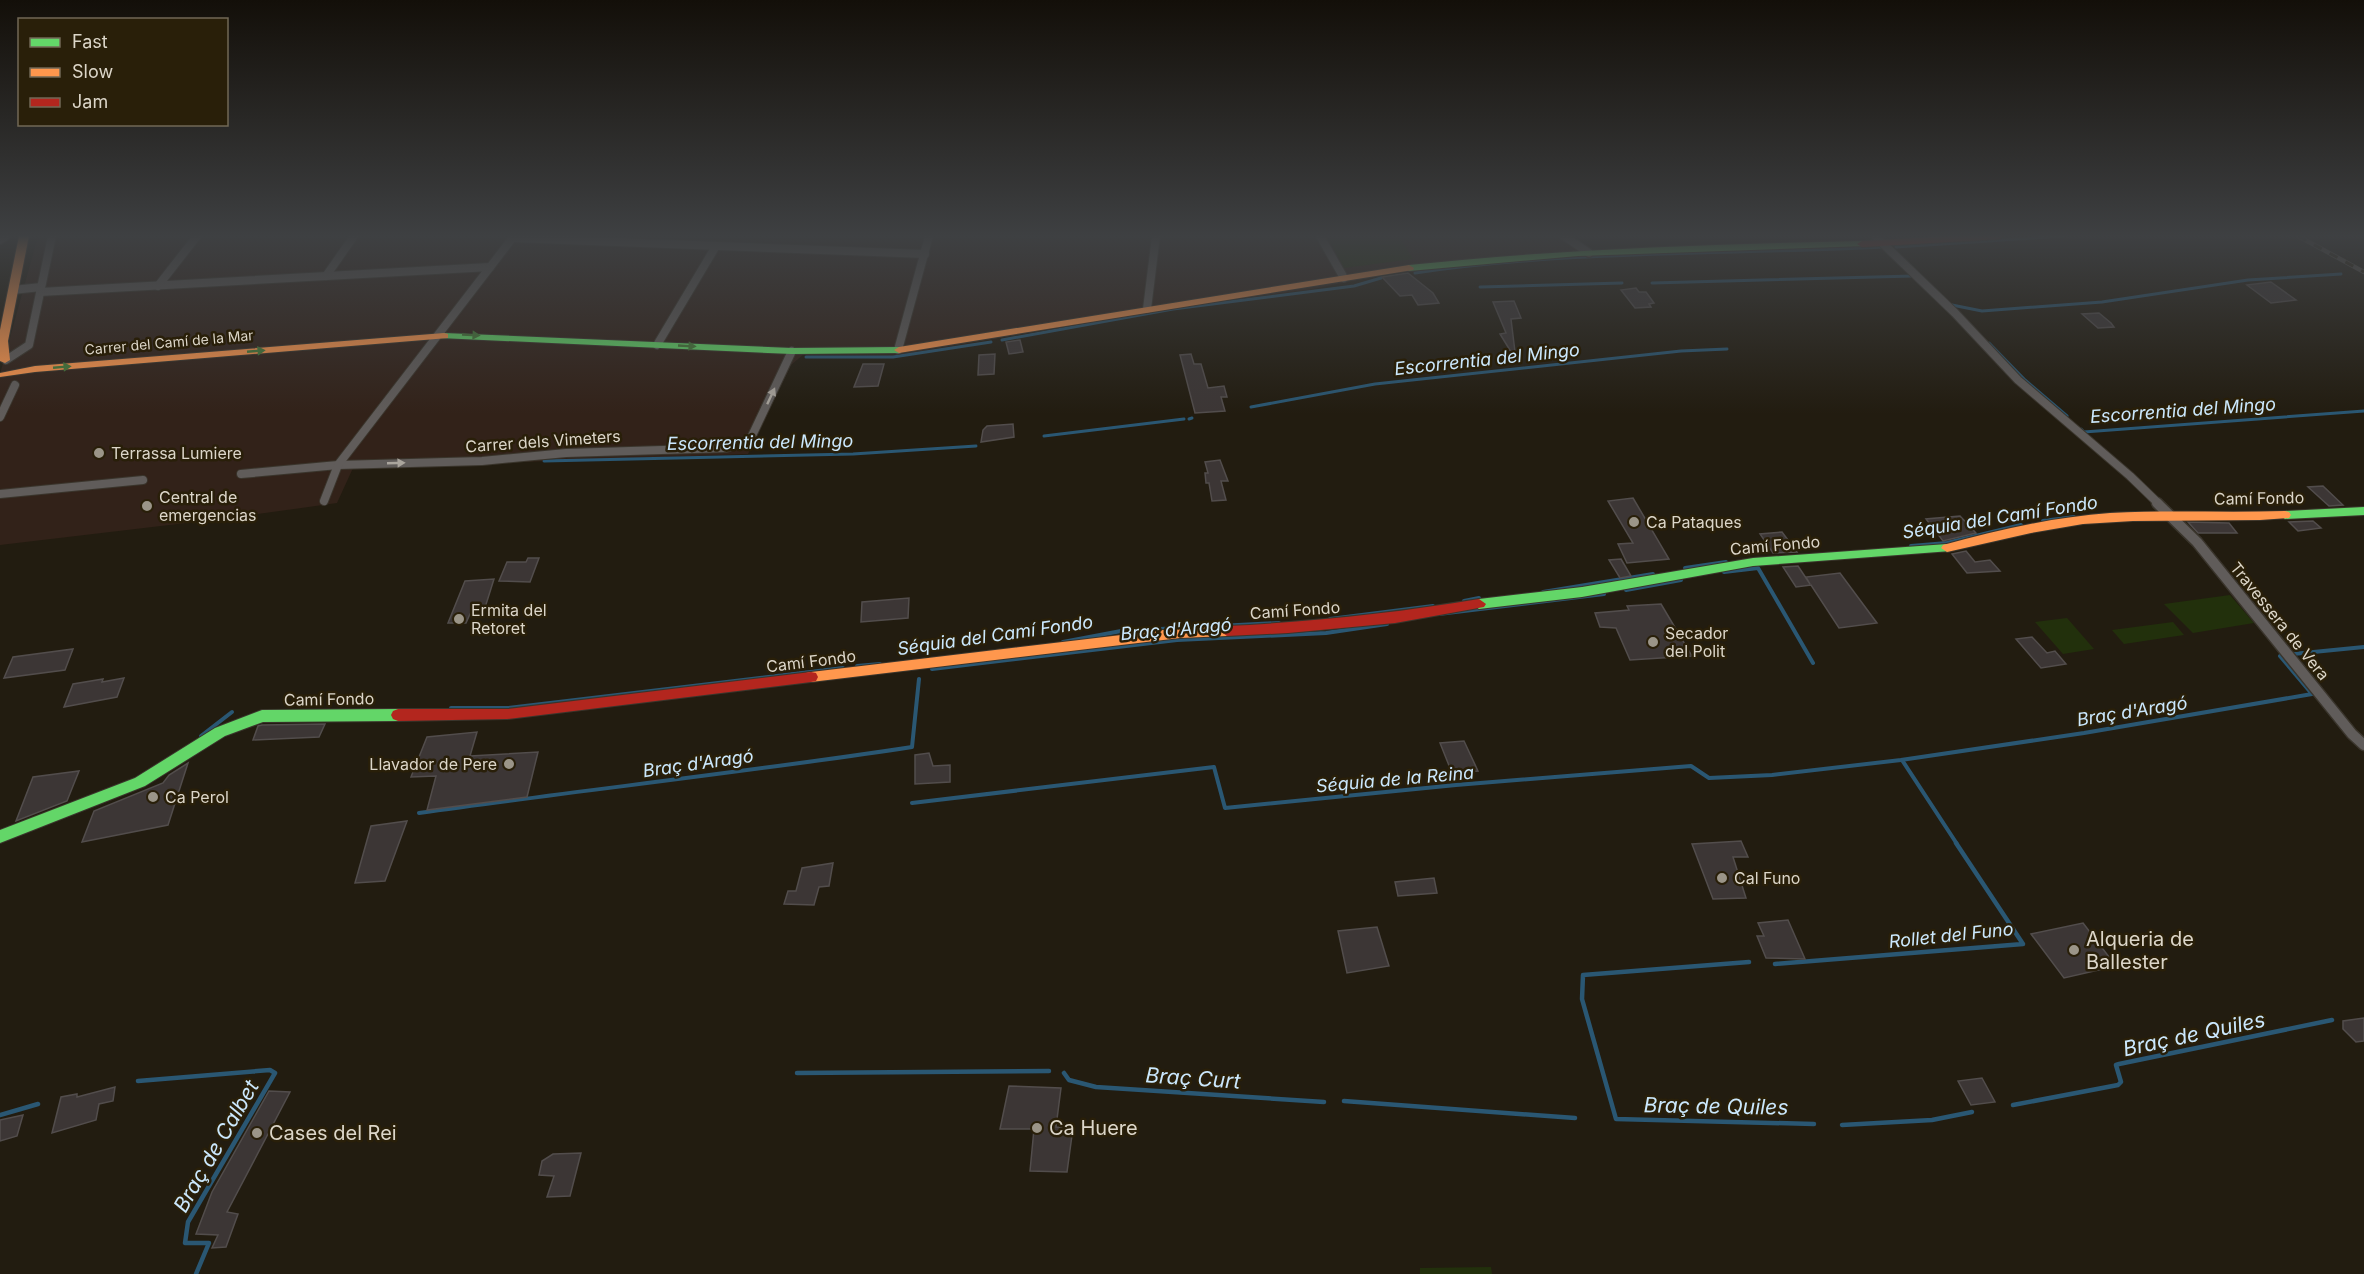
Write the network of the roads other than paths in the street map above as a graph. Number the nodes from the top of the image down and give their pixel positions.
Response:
1 (12, 295) edge
2 (39, 295) edge
3 (468, 295) edge
4 (687, 295) edge
5 (914, 295) edge
6 (1149, 295) edge
7 (1233, 295) edge
8 (1935, 295) edge
9 (1147, 309) junction
10 (437, 336) junction
11 (2, 343) edge
12 (657, 345) junction
13 (898, 350) junction
14 (792, 351) junction
15 (3, 360) edge
16 (2, 376) edge
17 (15, 385) dead end
18 (0, 417) edge
19 (338, 465) junction
20 (241, 474) dead end
21 (143, 480) dead end
22 (0, 494) edge
23 (324, 501) dead end
24 (2364, 511) edge
25 (2172, 515) junction
26 (2364, 745) edge
27 (0, 837) edge

1 - 11 street
2 - 15 street
3 - 10 street
4 - 12 street
5 - 13 street
6 - 9 street
7 - 9 street, Carrer del Camí de la Mar
8 - 25 street, Travessera de Vera
9 - 13 street, Carrer del Camí de la Mar
10 -> 12 street, Carrer del Camí de la Mar
16 -> 10 street, Carrer del Camí de la Mar
10 - 19 street
11 - 15 street
12 -> 14 street, Carrer del Camí de la Mar
13 - 14 street, Carrer del Camí de la Mar
19 -> 14 street, Carrer dels Vimeters
15 - 16 street
17 - 18 street
19 - 20 street, Carrer dels Vimeters
19 - 23 street
21 - 22 street
24 - 25 street, Camí Fondo
25 - 26 street, Travessera de Vera
25 - 27 street, Camí Fondo

